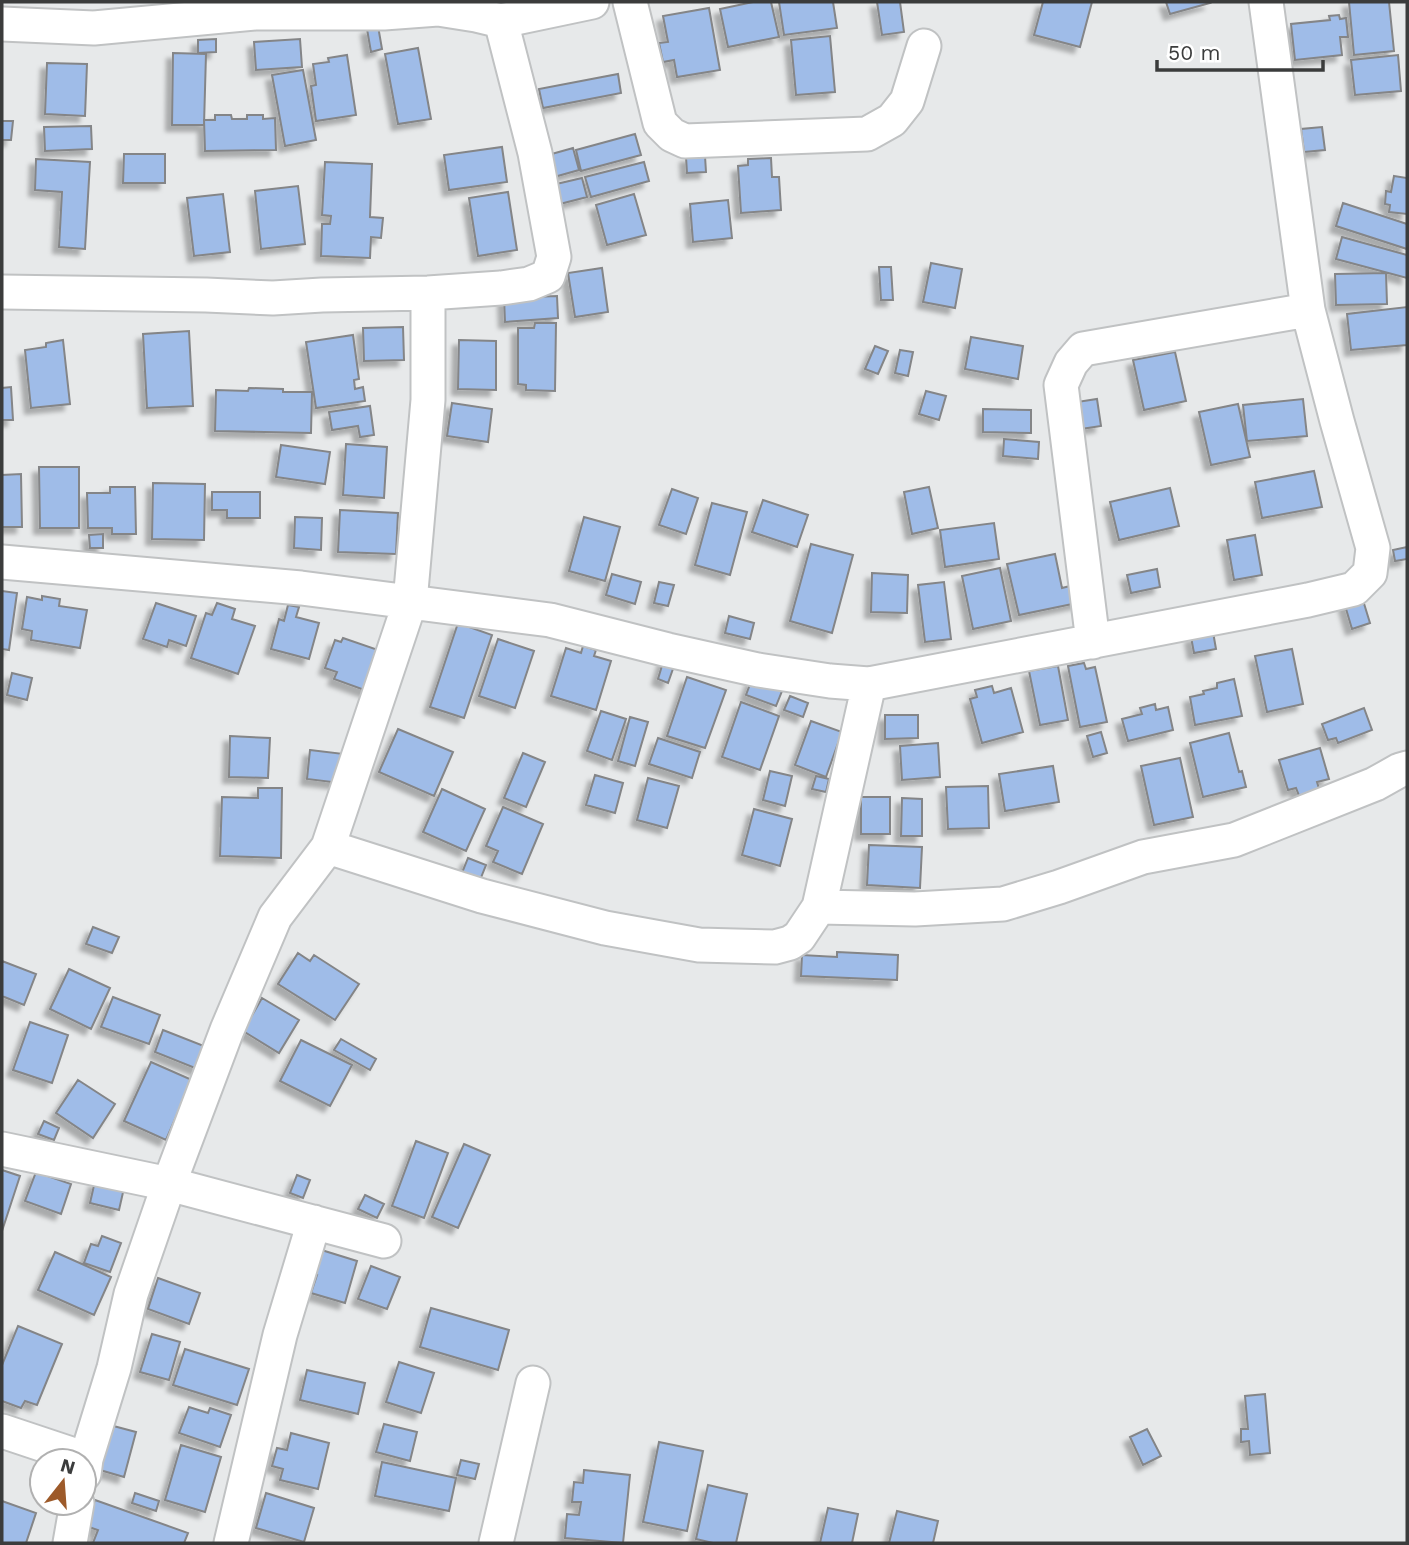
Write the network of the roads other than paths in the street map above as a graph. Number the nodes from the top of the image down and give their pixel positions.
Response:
1 (592, 2) edge
2 (630, 2) edge
3 (1266, 2) edge
4 (383, 7) edge
5 (501, 21) junction
6 (2, 24) edge
7 (924, 46) dead end
8 (2, 292) edge
9 (428, 293) junction
10 (1308, 310) junction
11 (2, 562) edge
12 (410, 601) junction
13 (1093, 642) junction
14 (869, 684) junction
15 (1407, 768) edge
16 (328, 847) junction
17 (819, 907) junction
18 (2, 1149) edge
19 (169, 1184) junction
20 (314, 1222) junction
21 (384, 1241) dead end
22 (533, 1383) dead end
23 (2, 1431) edge
24 (39, 1447) edge
25 (91, 1447) edge
26 (74, 1517) edge
27 (69, 1543) edge
28 (232, 1543) edge
29 (496, 1543) edge

1 - 5 street
2 - 7 street
3 - 10 street
4 - 5 street
4 - 6 street
5 - 9 street
8 - 9 street
9 - 12 street
10 - 13 street
10 - 13 street
11 - 12 street
12 - 14 street
12 - 16 street
13 - 14 street
14 - 17 street
15 - 17 street
16 - 17 street
16 - 19 street
18 - 19 street
19 - 20 street
19 - 25 street
20 - 21 street
20 - 28 street
22 - 29 street
23 - 24 street
26 - 27 street

